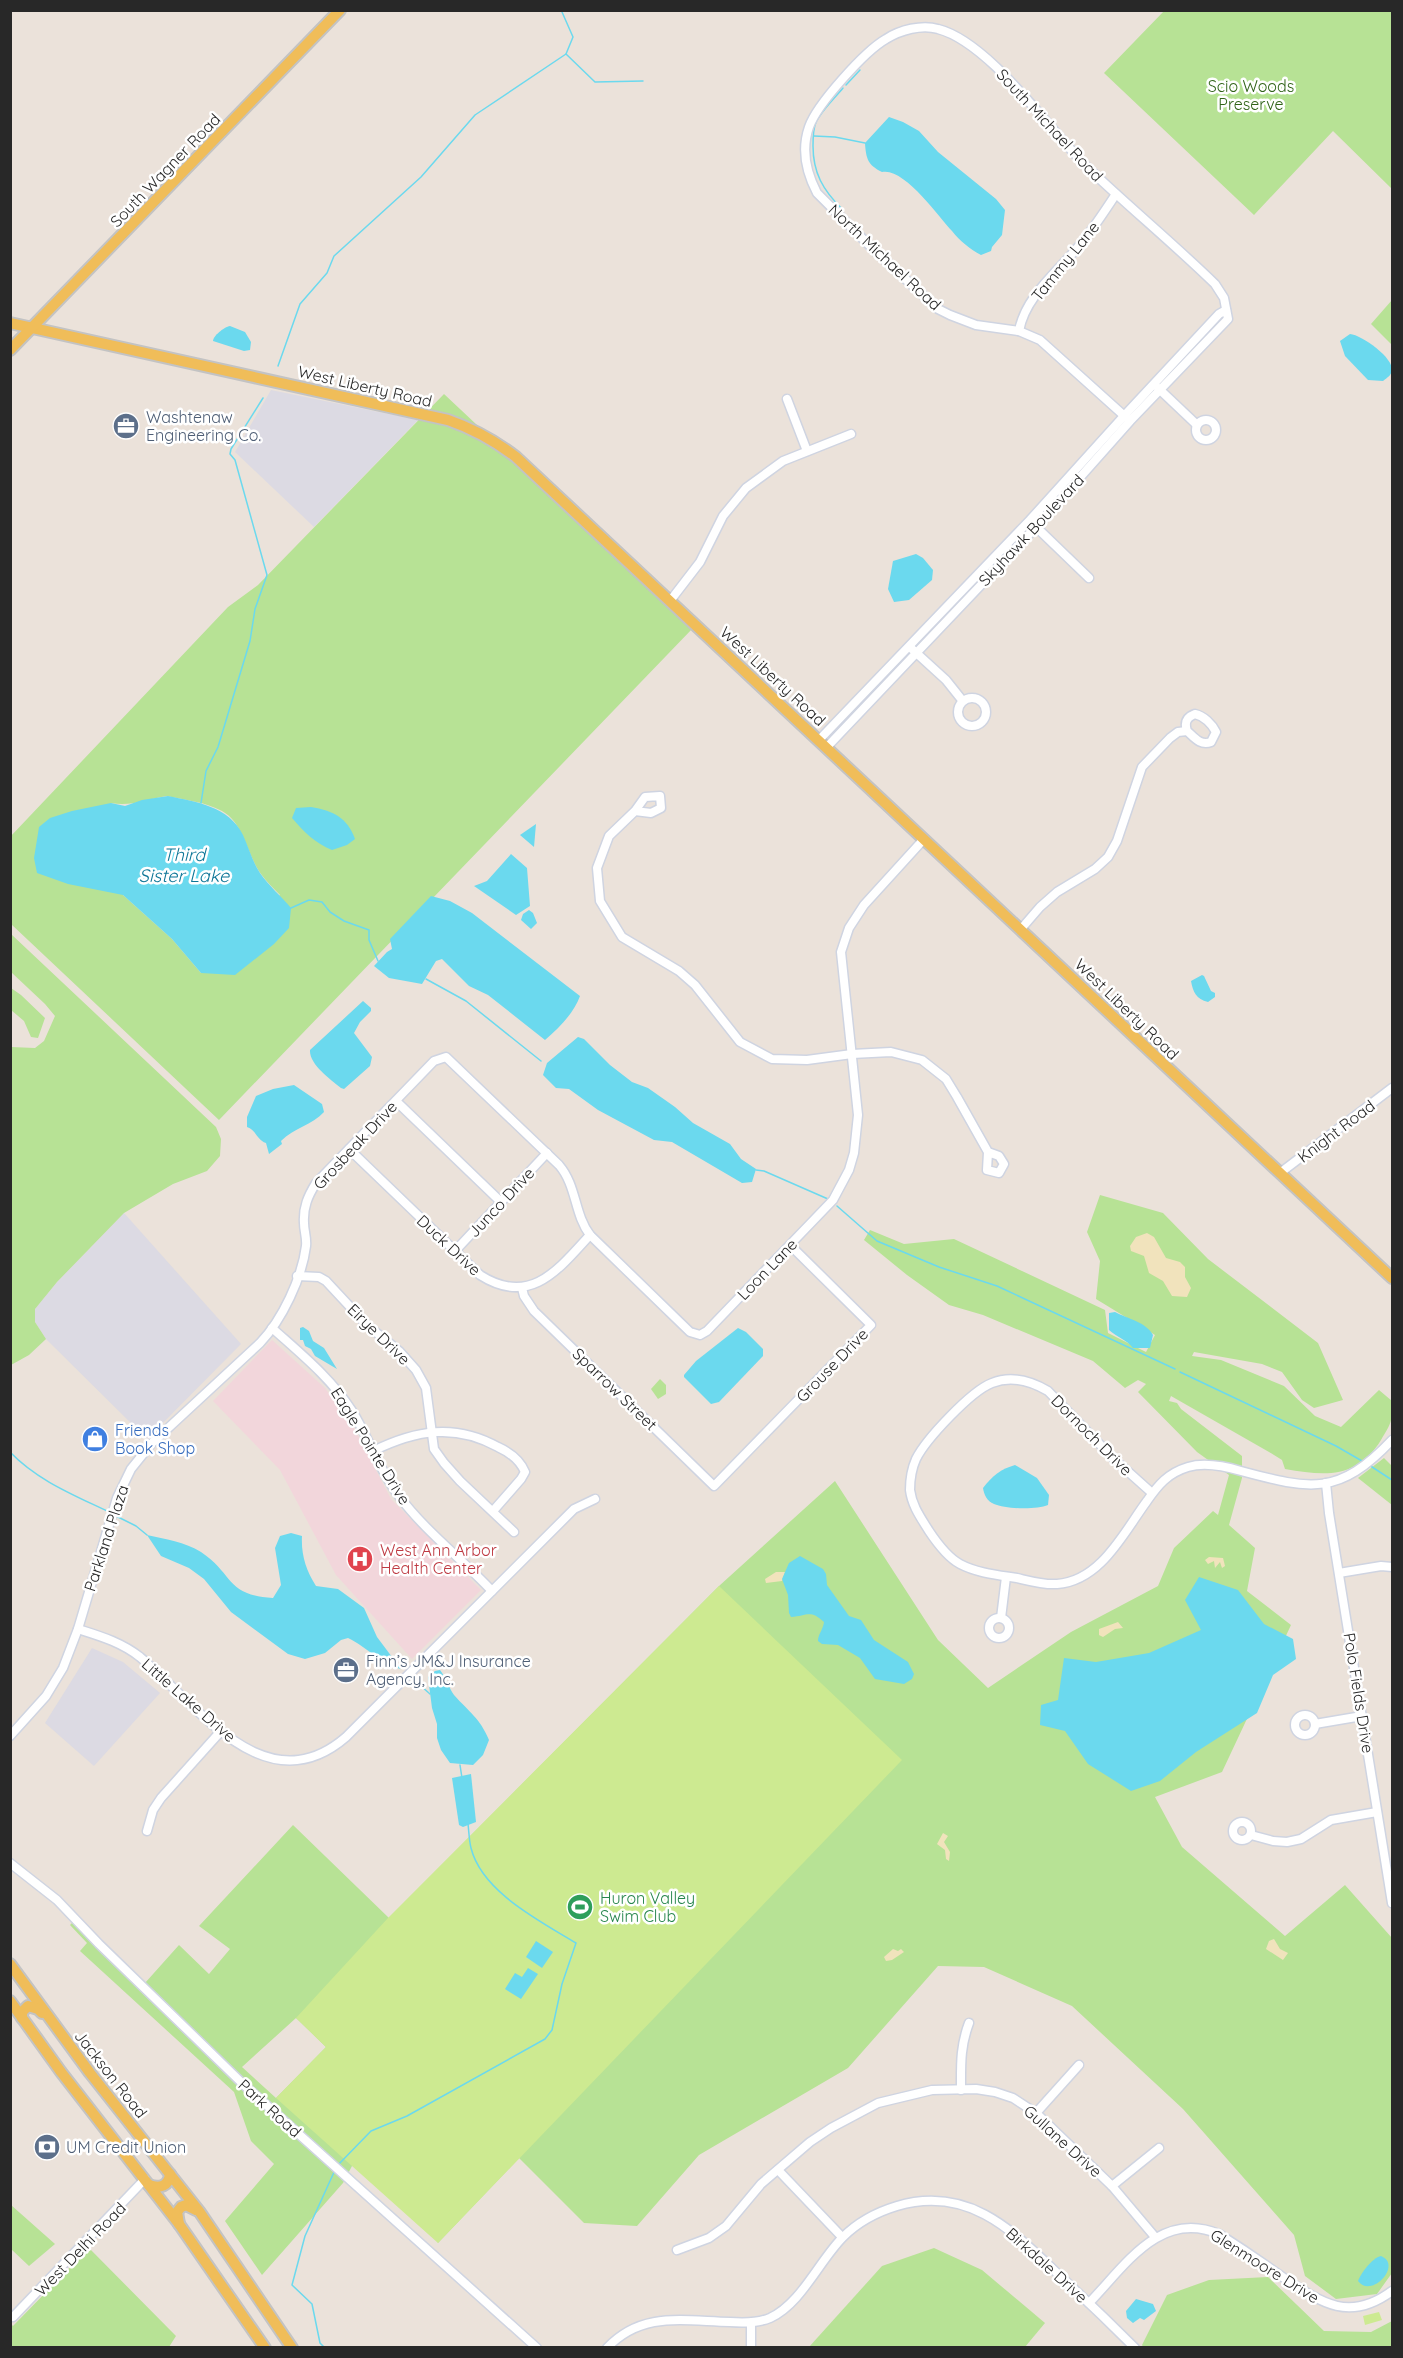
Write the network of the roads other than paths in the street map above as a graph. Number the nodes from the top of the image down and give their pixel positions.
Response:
1 (340, 10) edge
2 (874, 47) joint
3 (1116, 194) junction
4 (1207, 277) joint
5 (10, 323) edge
6 (32, 328) junction
7 (1019, 331) junction
8 (10, 350) edge
9 (1157, 387) junction
10 (787, 399) dead end
11 (1126, 418) junction
12 (1196, 424) dead end
13 (851, 434) dead end
14 (807, 451) junction
15 (1033, 523) junction
16 (1089, 578) dead end
17 (670, 601) junction
18 (913, 650) junction
19 (962, 700) dead end
20 (1187, 730) dead end
21 (823, 744) junction
22 (635, 811) dead end
23 (924, 839) junction
24 (1021, 929) junction
25 (852, 1054) junction
26 (434, 1061) joint
27 (1392, 1088) edge
28 (396, 1101) junction
29 (349, 1149) junction
30 (547, 1153) junction
31 (999, 1173) dead end
32 (1280, 1173) junction
33 (501, 1202) junction
34 (590, 1235) junction
35 (790, 1245) junction
36 (454, 1251) junction
37 (297, 1276) junction
38 (1392, 1278) edge
39 (522, 1288) junction
40 (272, 1328) junction
41 (433, 1434) junction
42 (1392, 1440) edge
43 (374, 1453) junction
44 (1326, 1483) junction
45 (714, 1486) joint
46 (1152, 1493) junction
47 (595, 1499) dead end
48 (493, 1511) junction
49 (514, 1532) dead end
50 (1392, 1567) edge
51 (1339, 1573) junction
52 (1006, 1577) junction
53 (492, 1591) junction
54 (1001, 1618) dead end
55 (78, 1629) junction
56 (1362, 1716) junction
57 (1315, 1724) dead end
58 (221, 1731) junction
59 (10, 1736) edge
60 (1377, 1812) junction
61 (147, 1831) dead end
62 (1251, 1835) dead end
63 (10, 1863) edge
64 (1389, 1869) edge
65 (1392, 1903) edge
66 (10, 1964) edge
67 (10, 2001) edge
68 (22, 2018) junction
69 (51, 2021) junction
70 (969, 2023) dead end
71 (1079, 2065) dead end
72 (961, 2090) junction
73 (1036, 2113) junction
74 (1159, 2148) dead end
75 (778, 2169) junction
76 (171, 2174) junction
77 (147, 2182) junction
78 (1112, 2186) junction
79 (199, 2211) junction
80 (179, 2224) junction
81 (842, 2237) junction
82 (1155, 2237) junction
83 (677, 2250) dead end
84 (1392, 2290) edge
85 (1089, 2303) junction
86 (13, 2318) dead end
87 (751, 2323) junction
88 (265, 2348) edge
89 (292, 2348) edge
90 (537, 2348) edge
91 (607, 2348) edge
92 (751, 2348) edge
93 (1135, 2348) edge

1 - 6 main road, South Wagner Road
2 - 3 street, South Michael Road
2 - 7 street, North Michael Road
3 - 4 street, South Michael Road
3 - 7 street, Tammy Lane
4 - 9 street, Skyhawk Boulevard
5 - 6 main road, West Liberty Road
6 - 8 main road, South Wagner Road
6 - 17 main road, West Liberty Road
7 - 11 street, North Michael Road
9 - 11 street, Skyhawk Boulevard
9 - 12 street
10 - 14 street
11 - 15 street, Skyhawk Boulevard
13 - 14 street
14 - 17 street
15 - 16 street
15 - 18 street, Skyhawk Boulevard
17 - 21 main road, West Liberty Road
18 - 19 street
18 - 21 street, Skyhawk Boulevard
20 - 24 street
21 - 23 main road, West Liberty Road
22 - 25 street
23 - 24 main road, West Liberty Road
23 - 25 street, Loon Lane
24 - 32 main road, West Liberty Road
25 - 31 street
25 - 35 street, Loon Lane
26 - 28 street, Grosbeak Drive
26 - 30 street, Loon Lane
27 - 32 street, Knight Road
28 - 29 street, Grosbeak Drive
28 - 33 street
29 - 36 street, Duck Drive
29 - 37 street, Grosbeak Drive
30 - 33 street, Junco Drive
30 - 34 street, Loon Lane
32 - 38 main road, West Liberty Road
33 - 36 street, Junco Drive
34 - 35 street, Loon Lane
34 - 39 street
35 - 45 street, Grouse Drive
36 - 39 street, Duck Drive
37 - 40 street, Parkland Plaza
37 - 41 street, Eirye Drive
39 - 45 street, Sparrow Street
40 - 43 street, Eagle Pointe Drive
40 - 55 street, Parkland Plaza
41 - 43 street
41 - 48 street, Eirye Drive
41 - 48 street
42 - 44 street, Dornoch Drive
43 - 53 street, Eagle Pointe Drive
44 - 46 street, Dornoch Drive
44 - 51 street, Polo Fields Drive
46 - 52 street, Dornoch Drive
46 - 52 street, Dornoch Drive
47 - 53 street, Little Lake Drive
48 - 49 street, Eirye Drive
50 - 51 street
51 - 56 street, Polo Fields Drive
52 - 54 street
53 - 58 street, Little Lake Drive
55 - 58 street, Little Lake Drive
55 - 59 street, Parkland Plaza
56 - 57 street
56 - 60 street, Polo Fields Drive
58 - 61 street
60 - 62 street
60 - 64 street, Polo Fields Drive
63 - 90 street, Park Road
64 - 65 street, Polo Fields Drive
66 - 69 main road, Jackson Road
67 - 68 main road
68 - 69 main road
68 - 77 main road
69 - 76 main road, Jackson Road
70 - 72 street
71 - 73 street
72 - 73 street, Gullane Drive
72 - 75 street, Gullane Drive
73 - 78 street, Gullane Drive
74 - 78 street
75 - 81 street
75 - 83 street, Gullane Drive
76 - 77 main road
76 - 79 main road, Jackson Road
77 - 80 main road
77 - 86 street, West Delhi Road
78 - 82 street, Gullane Drive
79 - 80 main road
79 - 89 main road, Jackson Road
80 - 88 main road
81 - 85 street, Birkdale Drive
81 - 87 street, Birkdale Drive
82 - 84 street, Glenmoore Drive
82 - 85 street, Glenmoore Drive
85 - 93 street, Birkdale Drive
87 - 91 street, Birkdale Drive
87 - 92 street

